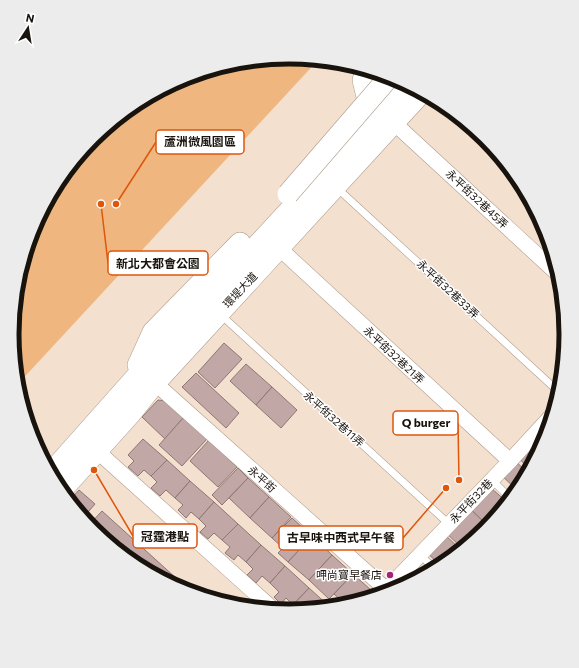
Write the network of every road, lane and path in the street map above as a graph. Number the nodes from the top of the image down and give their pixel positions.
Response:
1 (365, 75) edge
2 (385, 81) edge
3 (404, 89) edge
4 (417, 95) edge
5 (386, 117) junction
6 (335, 186) junction
7 (279, 248) junction
8 (552, 269) edge
9 (219, 314) junction
10 (147, 370) junction
11 (555, 388) edge
12 (538, 441) edge
13 (97, 451) junction
14 (510, 461) junction
15 (54, 468) edge
16 (492, 480) junction
17 (66, 485) edge
18 (507, 495) edge
19 (449, 524) junction
20 (420, 555) junction
21 (430, 565) edge
22 (395, 583) edge
23 (382, 588) edge
24 (267, 603) edge

1 - 5 street
2 - 10 street, bridge
3 - 5 street, 環堤大道
4 - 5 street, 環堤大道
5 - 6 street, 環堤大道
5 - 8 street, 永平街32巷45弄
5 - 10 street, 環堤大道
6 - 7 street, 環堤大道
6 - 11 lane, 永平街32巷33弄
7 - 9 street, 環堤大道
7 - 14 street, 永平街32巷21弄
9 - 10 street, 環堤大道
9 - 19 lane, 永平街32巷11弄
10 - 13 street, 環堤大道
10 - 15 street
10 - 23 street, 永平街
12 - 14 street, 永平街32巷
13 - 17 street, 環堤大道
13 - 24 street
14 - 16 street, 永平街32巷
16 - 18 lane
16 - 19 street, 永平街32巷
19 - 20 street, 永平街32巷
20 - 21 lane
20 - 22 street, 永平街32巷

